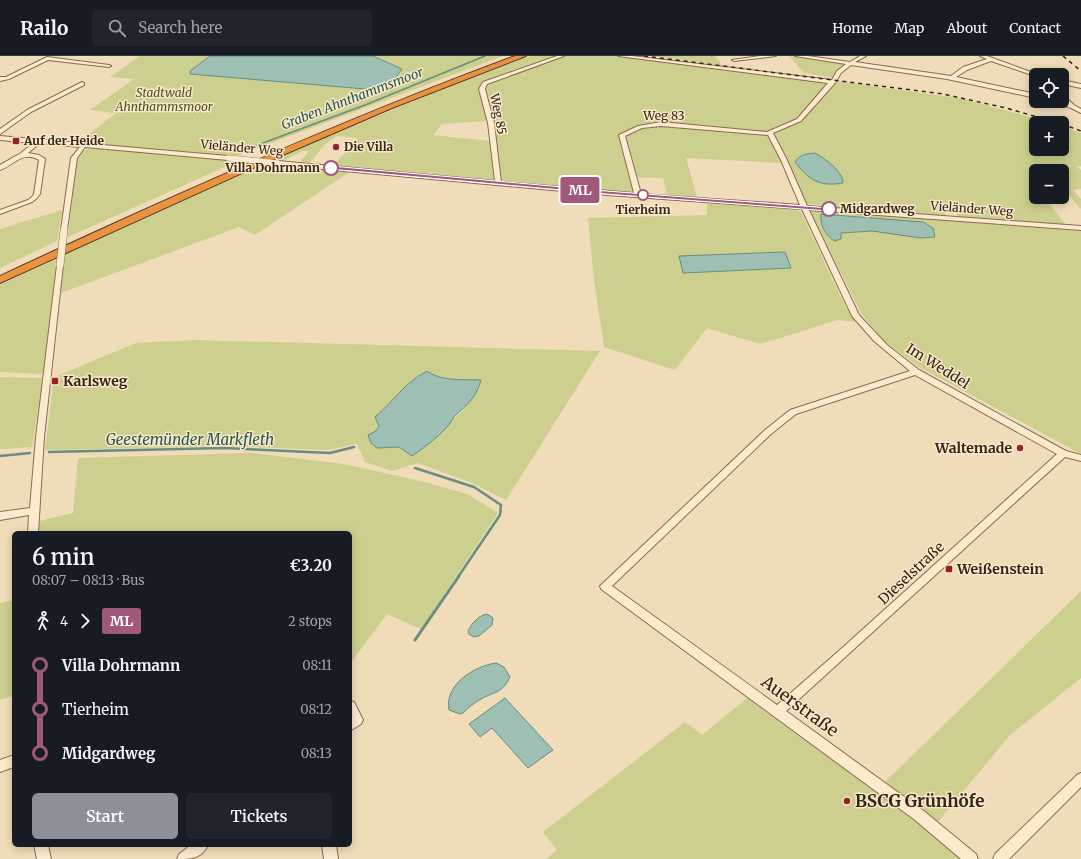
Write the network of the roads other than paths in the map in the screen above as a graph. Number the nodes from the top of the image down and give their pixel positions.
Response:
1 (510, 56) edge
2 (522, 56) edge
3 (562, 56) edge
4 (620, 56) edge
5 (774, 56) edge
6 (798, 56) edge
7 (864, 56) edge
8 (982, 56) edge
9 (752, 57) edge
10 (734, 60) dead end
11 (992, 60) junction
12 (851, 63) junction
13 (109, 66) dead end
14 (1029, 72) edge
15 (952, 78) junction
16 (0, 79) edge
17 (833, 82) junction
18 (1069, 83) edge
19 (82, 84) dead end
20 (1079, 85) edge
21 (1069, 86) edge
22 (1027, 94) edge
23 (1069, 103) edge
24 (1069, 105) edge
25 (1072, 106) junction
26 (1081, 111) edge
27 (0, 132) edge
28 (770, 134) junction
29 (0, 138) edge
30 (39, 141) junction
31 (84, 145) junction
32 (23, 154) junction
33 (0, 168) edge
34 (498, 183) junction
35 (638, 195) junction
36 (804, 207) junction
37 (0, 212) edge
38 (1081, 228) edge
39 (0, 273) edge
40 (0, 280) edge
41 (916, 372) junction
42 (1063, 453) junction
43 (1081, 458) edge
44 (35, 511) junction
45 (0, 516) edge
46 (33, 531) edge
47 (777, 712) junction
48 (12, 762) edge
49 (0, 766) edge
50 (1081, 779) edge
51 (41, 847) edge
52 (199, 847) edge
53 (329, 847) edge
54 (44, 859) edge
55 (184, 859) edge
56 (331, 859) edge
57 (972, 859) edge
58 (1000, 859) edge

1 - 39 highway
2 - 40 highway
3 - 34 street, Weg 85
4 - 17 street
5 - 9 street
6 - 12 street
7 - 12 street
8 - 11 street
9 - 10 street
11 - 14 street
11 - 15 street
12 - 15 street
12 - 17 street
13 - 16 street
15 - 22 street
17 - 28 street
18 - 20 street
19 - 27 street
20 - 21 street
23 - 25 street
24 - 25 street
25 - 26 street
28 - 35 street, Weg 83
28 - 36 street
29 - 30 street, Vieländer Weg
30 - 31 street, Vieländer Weg
30 - 32 street
31 - 34 street, Vieländer Weg, bridge
31 - 44 street, bridge
32 - 33 street
32 - 37 street
34 - 35 street, Vieländer Weg
35 - 36 street, Vieländer Weg
36 - 38 street, Vieländer Weg
36 - 41 street, Im Weddel
41 - 42 street, Im Weddel
41 - 47 street, Auerstraße
42 - 43 street, Im Weddel
42 - 47 street, Dieselstraße
44 - 45 street
44 - 46 street
47 - 57 street, Auerstraße
48 - 49 street
50 - 58 street
51 - 54 street
52 - 55 street
53 - 56 street

